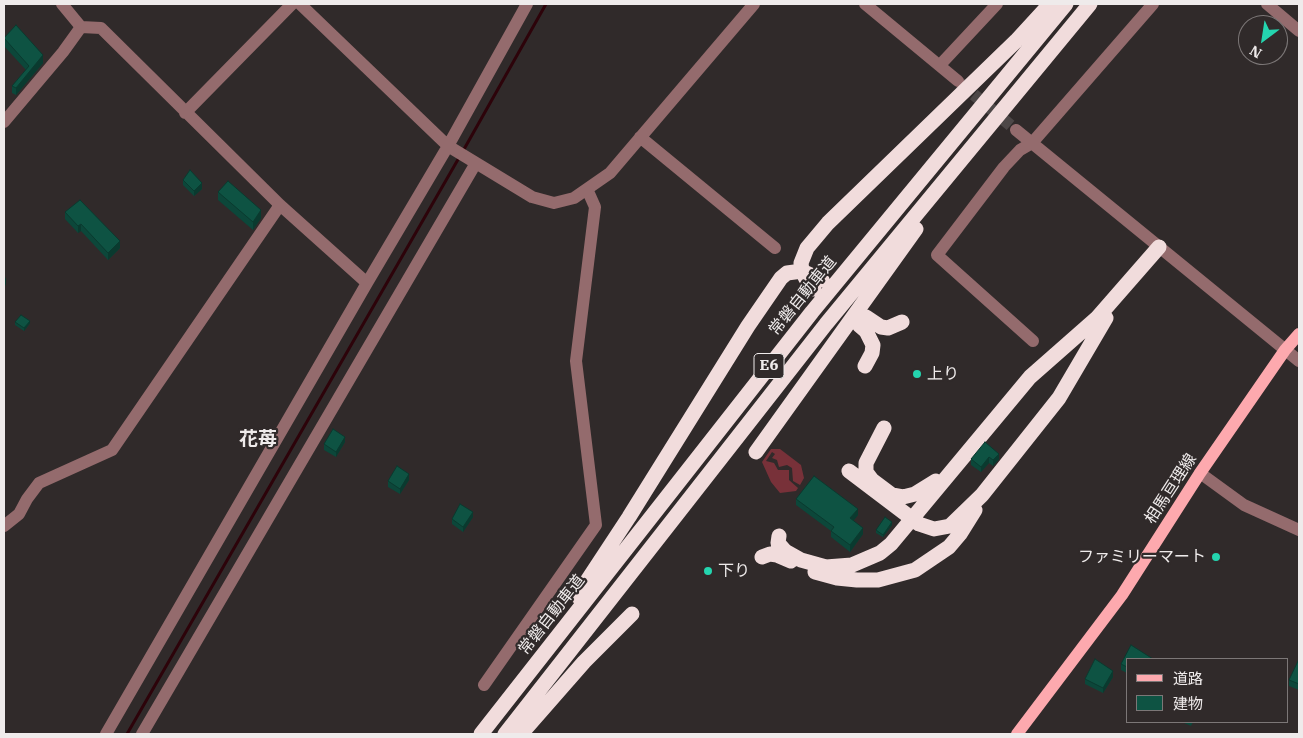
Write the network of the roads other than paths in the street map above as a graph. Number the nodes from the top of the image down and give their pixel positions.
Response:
1 (62, 4) edge
2 (292, 4) edge
3 (300, 4) edge
4 (527, 4) edge
5 (754, 4) edge
6 (865, 4) edge
7 (997, 4) edge
8 (1050, 4) edge
9 (1066, 4) edge
10 (1090, 4) edge
11 (1153, 4) edge
12 (1267, 4) edge
13 (80, 27) junction
14 (1299, 31) edge
15 (940, 66) junction
16 (958, 81) tunnel mouth
17 (184, 113) junction
18 (4, 122) edge
19 (990, 123) junction
20 (1016, 130) tunnel mouth
21 (640, 137) junction
22 (1032, 143) junction
23 (448, 146) junction
24 (476, 163) junction
25 (587, 188) junction
26 (280, 205) junction
27 (1159, 247) junction
28 (775, 248) dead end
29 (802, 271) junction
30 (366, 283) junction
31 (818, 285) dead end
32 (902, 322) dead end
33 (1299, 334) edge
34 (1033, 341) dead end
35 (1286, 350) junction
36 (1299, 361) edge
37 (864, 366) dead end
38 (884, 428) dead end
39 (756, 452) dead end
40 (954, 467) junction
41 (849, 471) dead end
42 (1200, 474) junction
43 (982, 495) junction
44 (912, 520) junction
45 (4, 526) edge
46 (1299, 530) edge
47 (779, 536) dead end
48 (762, 557) dead end
49 (632, 614) dead end
50 (484, 684) dead end
51 (106, 734) edge
52 (142, 734) edge
53 (482, 734) edge
54 (505, 734) edge
55 (521, 734) edge
56 (1017, 734) edge

1 - 13 street
2 - 17 street
3 - 23 street
4 - 23 street
5 - 21 street
6 - 15 street
7 - 15 street
8 - 29 highway
9 - 53 highway, 常磐自動車道 / E6
10 - 19 highway, E6
11 - 22 street
12 - 14 street
13 - 17 street
13 - 18 street
15 - 16 street
17 - 26 street
19 - 39 highway
19 - 54 highway, E6
20 - 22 street
21 - 25 street
21 - 28 street
22 - 27 street
22 - 34 street
23 - 24 street
23 - 30 street
24 - 25 street
24 - 52 street
25 - 50 street
26 - 30 street
26 - 45 street
27 - 35 street
27 - 40 highway
27 - 43 highway
29 - 31 highway
29 - 53 highway
30 - 51 street
32 - 37 highway
33 - 35 main road, 相馬亘理線
35 - 36 street
35 - 42 main road, 相馬亘理線
38 - 40 highway
40 - 44 highway
41 - 44 highway
42 - 46 street
42 - 56 main road, 相馬亘理線
43 - 44 highway
43 - 48 highway
44 - 47 highway
49 - 55 highway

